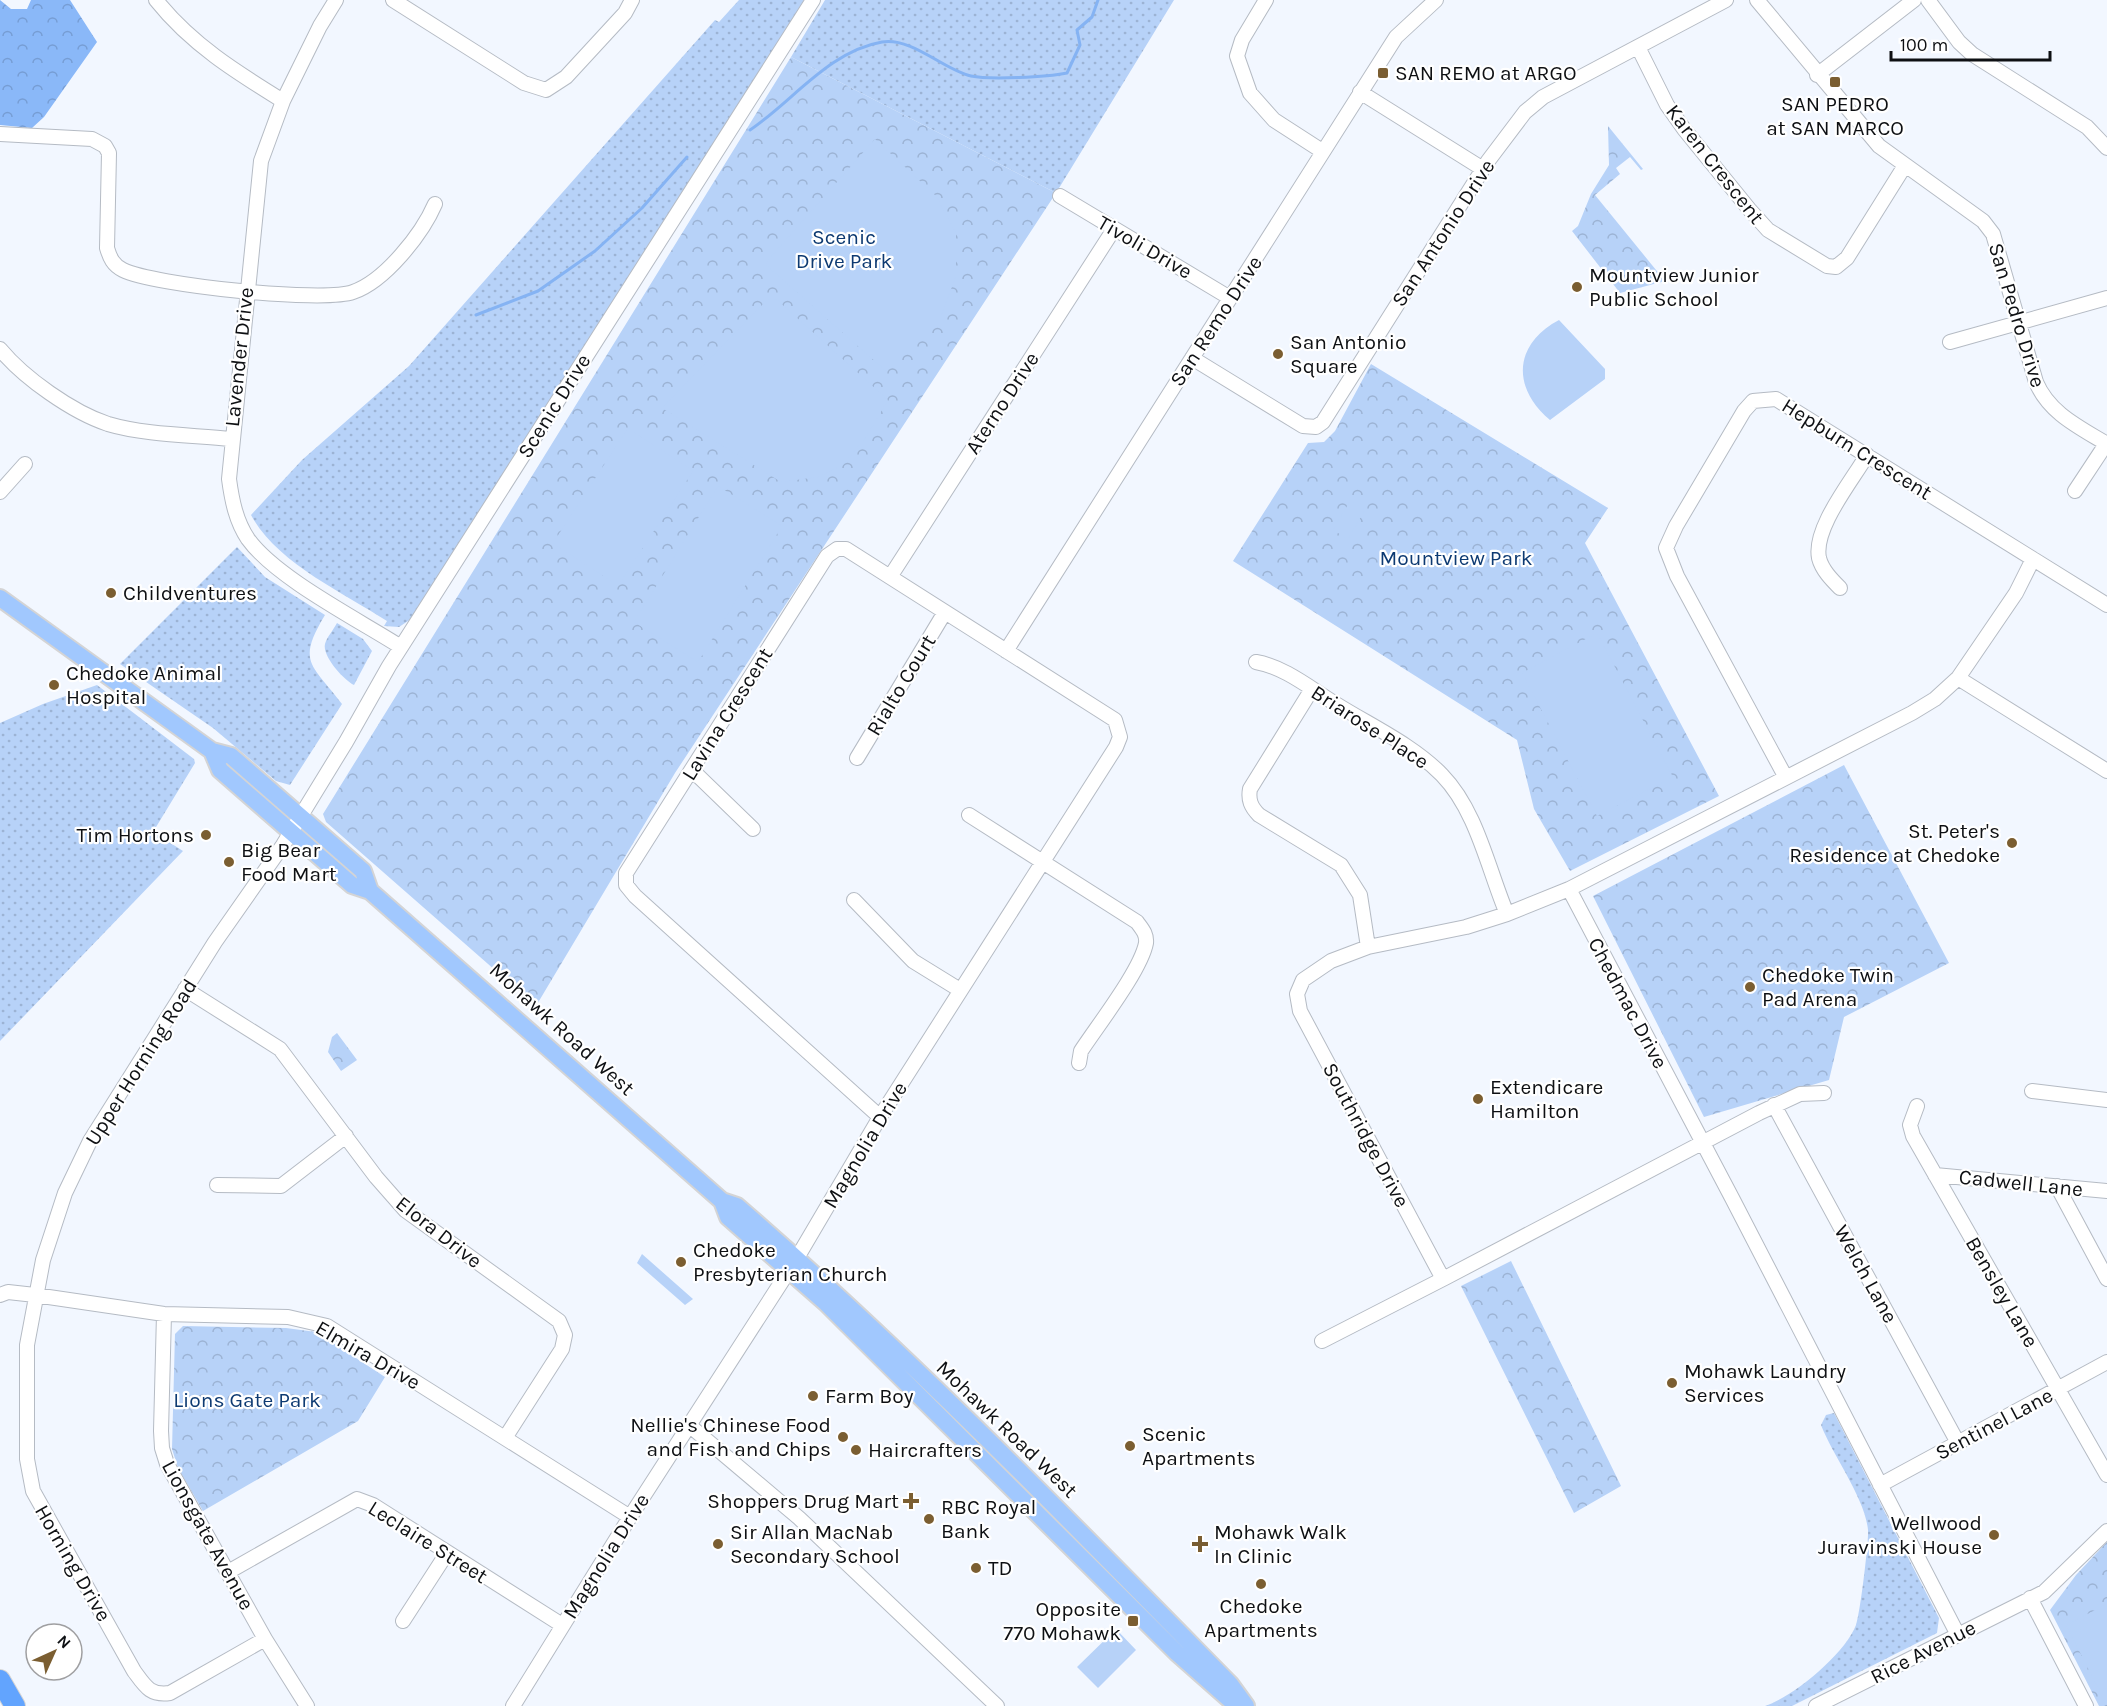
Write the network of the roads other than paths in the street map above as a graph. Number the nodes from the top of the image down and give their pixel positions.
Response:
1 (156, 0) edge
2 (336, 0) edge
3 (393, 0) edge
4 (632, 0) edge
5 (813, 0) edge
6 (1266, 0) edge
7 (1436, 0) edge
8 (1726, 0) edge
9 (1757, 0) edge
10 (1914, 0) edge
11 (1928, 0) edge
12 (1638, 47) junction
13 (1817, 75) junction
14 (1360, 92) junction
15 (283, 101) junction
16 (0, 134) edge
17 (2107, 148) edge
18 (1322, 151) junction
19 (1904, 167) junction
20 (1483, 169) junction
21 (1060, 196) dead end
22 (435, 204) dead end
23 (1114, 229) junction
24 (246, 290) junction
25 (1230, 298) junction
26 (2107, 298) edge
27 (2018, 322) junction
28 (1950, 342) dead end
29 (0, 349) edge
30 (1192, 358) junction
31 (231, 439) junction
32 (2106, 444) edge
33 (1867, 455) junction
34 (25, 464) dead end
35 (2075, 491) dead end
36 (0, 492) edge
37 (2033, 559) junction
38 (890, 578) junction
39 (1840, 588) dead end
40 (0, 598) edge
41 (2107, 605) edge
42 (945, 612) junction
43 (401, 647) junction
44 (1006, 651) junction
45 (1256, 662) dead end
46 (1958, 678) junction
47 (1312, 689) junction
48 (1120, 736) joint
49 (212, 751) junction
50 (857, 758) dead end
51 (692, 770) junction
52 (2107, 771) edge
53 (1785, 776) junction
54 (300, 815) junction
55 (969, 815) dead end
56 (753, 829) dead end
57 (291, 831) junction
58 (1042, 861) junction
59 (1569, 889) junction
60 (370, 891) junction
61 (854, 900) dead end
62 (1507, 914) junction
63 (1368, 947) junction
64 (185, 989) junction
65 (960, 990) junction
66 (1079, 1063) dead end
67 (2032, 1091) dead end
68 (1824, 1093) dead end
69 (2107, 1100) edge
70 (1774, 1106) junction
71 (1917, 1106) dead end
72 (880, 1117) junction
73 (346, 1136) junction
74 (1702, 1141) junction
75 (1935, 1175) junction
76 (217, 1185) dead end
77 (2057, 1186) junction
78 (2107, 1191) edge
79 (793, 1264) junction
80 (1443, 1279) junction
81 (2107, 1279) edge
82 (0, 1295) edge
83 (35, 1295) junction
84 (164, 1314) junction
85 (1322, 1341) dead end
86 (2107, 1362) edge
87 (2058, 1389) junction
88 (690, 1426) junction
89 (505, 1438) junction
90 (1958, 1443) junction
91 (2107, 1475) edge
92 (1880, 1485) junction
93 (1012, 1489) junction
94 (1041, 1493) junction
95 (630, 1517) junction
96 (2107, 1531) edge
97 (447, 1553) junction
98 (228, 1572) junction
99 (2030, 1598) junction
100 (403, 1621) dead end
101 (562, 1625) junction
102 (1958, 1635) junction
103 (265, 1639) junction
104 (0, 1680) edge
105 (15, 1706) edge
106 (307, 1706) edge
107 (513, 1706) edge
108 (998, 1706) edge
109 (1237, 1706) edge
110 (1246, 1706) edge
111 (1816, 1706) edge
112 (2086, 1706) edge

1 - 15 street
2 - 15 street, Lavender Drive
3 - 4 street
5 - 43 street, Scenic Drive
6 - 18 street
7 - 14 street, San Remo Drive
8 - 12 street, San Antonio Drive
9 - 13 street, San Pedro Drive
10 - 13 street
11 - 17 street
12 - 19 street, Karen Crescent
12 - 20 street, San Antonio Drive
13 - 19 street, San Pedro Drive
14 - 18 street, San Remo Drive
14 - 20 street
15 - 24 street, Lavender Drive
16 - 24 street
18 - 25 street, San Remo Drive
19 - 27 street, San Pedro Drive
20 - 30 street, San Antonio Drive
21 - 23 street, Tivoli Drive
22 - 24 street
23 - 25 street, Tivoli Drive
23 - 38 street, Aterno Drive
24 - 31 street, Lavender Drive
25 - 30 street, San Remo Drive
26 - 27 street
27 - 28 street
27 - 32 street, San Pedro Drive
29 - 31 street
30 - 44 street, San Remo Drive
31 - 43 street, Lavender Drive
32 - 35 street
33 - 37 street, Hepburn Crescent
33 - 39 street
33 - 53 street, Hepburn Crescent
34 - 36 street
37 - 41 street, Hepburn Crescent
37 - 46 street
38 - 42 street, Lavina Crescent
38 - 51 street, Lavina Crescent
40 - 49 main road
42 - 44 street, Lavina Crescent
42 - 50 street, Rialto Court
43 - 54 street, Scenic Drive
44 - 48 street, Lavina Crescent
45 - 47 street, Briarose Place
46 - 52 street
46 - 53 street
47 - 62 street, Briarose Place
47 - 63 street
48 - 58 street, Magnolia Drive
49 - 54 main road, Mohawk Road West
49 - 57 main road, Mohawk Road West
51 - 56 street
51 - 72 street, Lavina Crescent
53 - 59 street
54 - 57 street, Upper Horning Road
54 - 60 main road, Mohawk Road West
55 - 58 street
57 - 60 main road, Mohawk Road West
57 - 64 street, Upper Horning Road
58 - 65 street, Magnolia Drive
58 - 66 street
59 - 62 street, Southridge Drive
59 - 74 street, Chedmac Drive
60 - 79 main road, Mohawk Road West
61 - 65 street
62 - 63 street, Southridge Drive
63 - 80 street, Southridge Drive
64 - 73 street, Elora Drive
64 - 83 street, Upper Horning Road
65 - 72 street, Magnolia Drive
67 - 69 street
68 - 70 street
70 - 74 street
70 - 90 street, Welch Lane
71 - 75 street, Bensley Lane
72 - 79 street, Magnolia Drive
73 - 76 street
73 - 89 street, Elora Drive
74 - 80 street
74 - 92 street, Chedmac Drive
75 - 77 street, Cadwell Lane
75 - 87 street, Bensley Lane
77 - 78 street, Cadwell Lane
77 - 81 street
79 - 88 street, Magnolia Drive
79 - 93 main road, Mohawk Road West
79 - 94 main road, Mohawk Road West
80 - 85 street
82 - 83 street
83 - 84 street, Elmira Drive
83 - 103 street, Horning Drive
84 - 89 street, Elmira Drive
84 - 98 street, Lionsgate Avenue
86 - 87 street, Sentinel Lane
87 - 90 street, Sentinel Lane
87 - 91 street, Bensley Lane
88 - 95 street, Magnolia Drive
88 - 108 street
89 - 95 street, Elmira Drive
90 - 92 street, Sentinel Lane
92 - 102 street, Chedmac Drive
93 - 94 main road
93 - 109 main road, Mohawk Road West
94 - 110 main road, Mohawk Road West
95 - 101 street, Magnolia Drive
96 - 99 street, Rice Avenue
97 - 98 street, Leclaire Street
97 - 100 street
97 - 101 street, Leclaire Street
98 - 103 street, Lionsgate Avenue
99 - 102 street, Rice Avenue
99 - 112 street
101 - 107 street, Magnolia Drive
102 - 111 street, Rice Avenue
103 - 106 street, Lionsgate Avenue
104 - 105 highway

